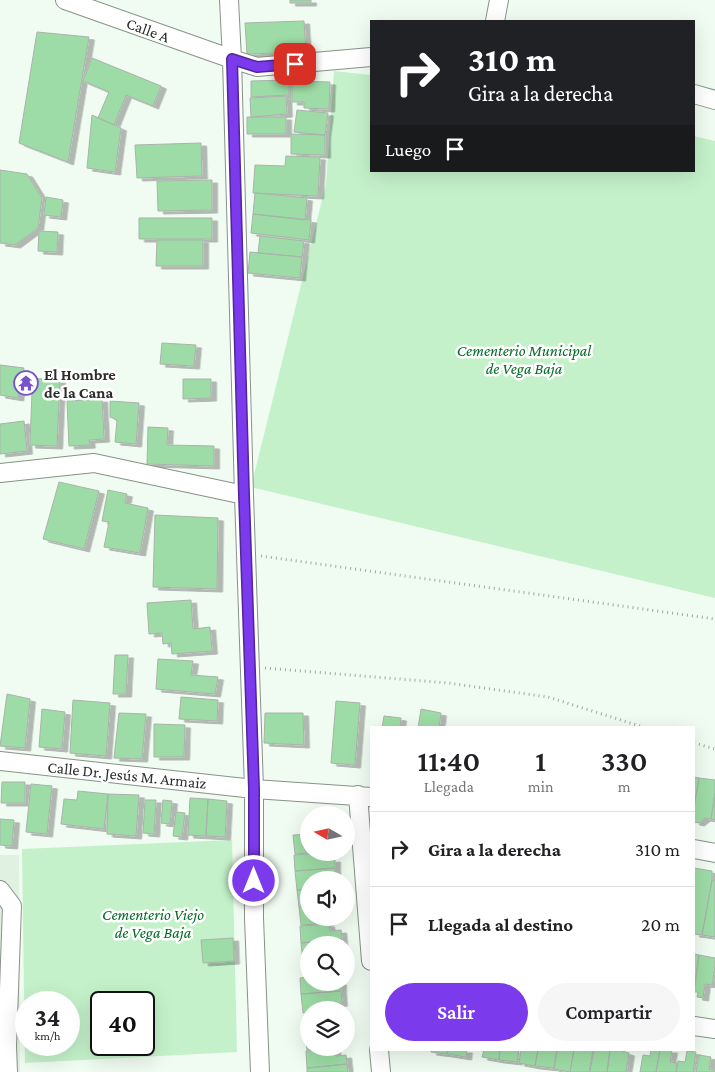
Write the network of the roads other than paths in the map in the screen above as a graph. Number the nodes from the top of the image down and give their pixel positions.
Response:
1 (65, 0) edge
2 (230, 0) edge
3 (500, 0) edge
4 (495, 20) edge
5 (370, 57) edge
6 (232, 59) junction
7 (695, 94) edge
8 (715, 100) edge
9 (0, 473) edge
10 (244, 495) junction
11 (0, 761) edge
12 (254, 789) junction
13 (365, 796) edge
14 (695, 849) edge
15 (715, 853) edge
16 (0, 890) edge
17 (370, 934) edge
18 (695, 1026) edge
19 (715, 1029) edge
20 (379, 1051) edge
21 (8, 1072) edge
22 (260, 1072) edge
23 (381, 1072) edge

1 - 6 street, Calle A
2 - 6 street
3 - 4 street
5 - 6 street, Calle A
6 - 10 street
7 - 8 street
9 - 10 street
10 - 12 street
11 - 12 street, Calle Dr. Jesús M. Armaiz
12 - 13 street, Calle Dr. Jesús M. Armaiz
12 - 22 street
13 - 17 street
14 - 15 street
16 - 21 street
18 - 19 street
20 - 23 street

